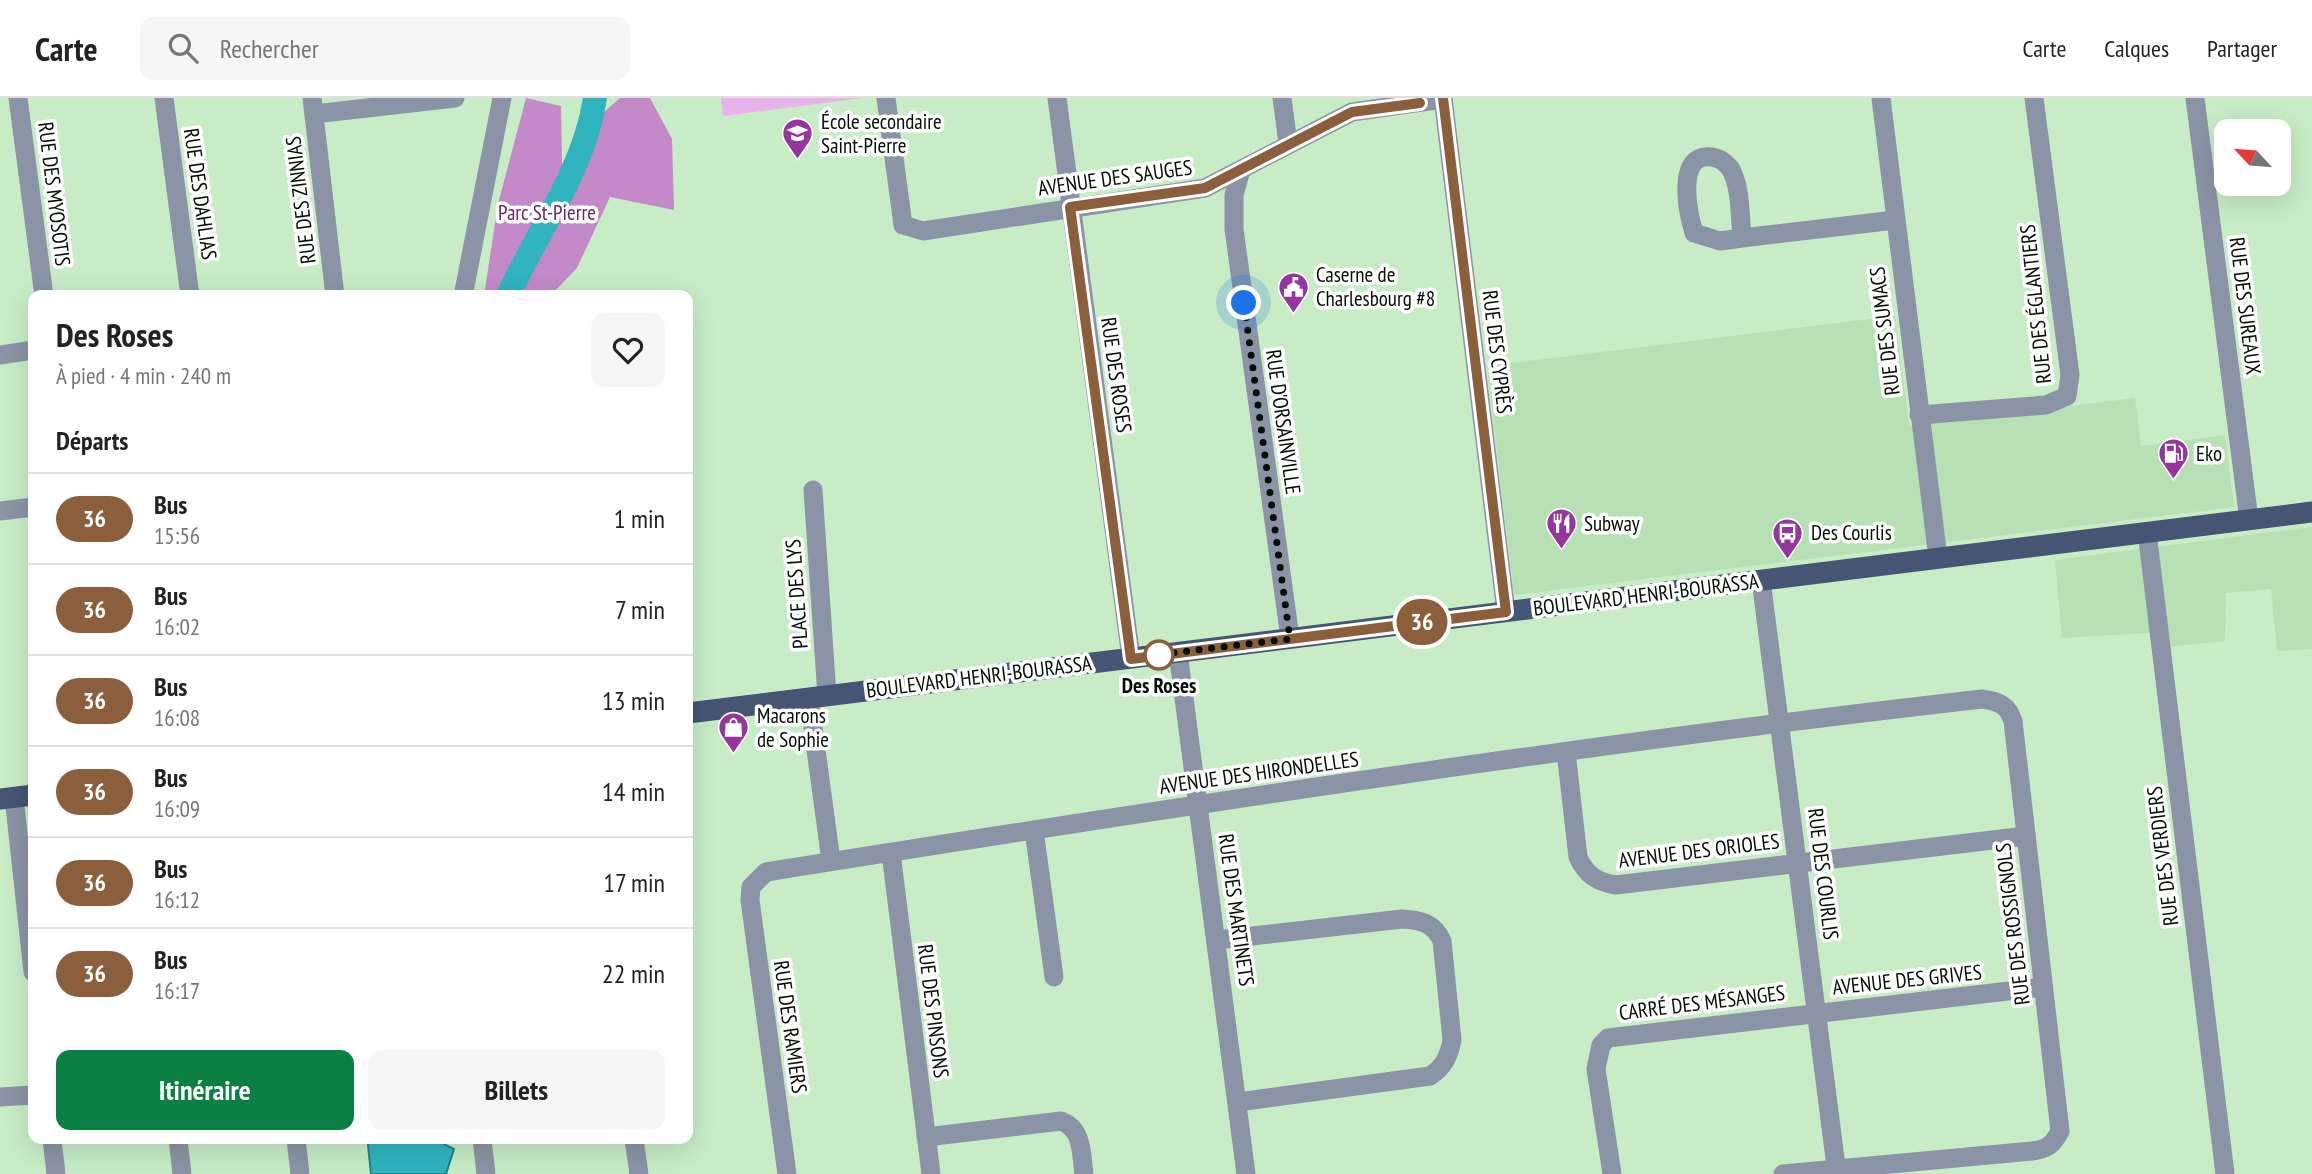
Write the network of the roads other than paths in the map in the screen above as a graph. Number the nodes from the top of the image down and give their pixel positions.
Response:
1 (18, 98) edge
2 (164, 98) edge
3 (455, 98) edge
4 (501, 98) edge
5 (886, 98) edge
6 (1057, 98) edge
7 (1282, 98) edge
8 (1881, 98) edge
9 (2034, 98) edge
10 (2195, 98) edge
11 (1443, 99) edge
12 (313, 106) edge
13 (1288, 143) junction
14 (1241, 170) junction
15 (1070, 207) junction
16 (1895, 220) junction
17 (1742, 238) dead end
18 (43, 290) edge
19 (189, 290) edge
20 (334, 290) edge
21 (464, 290) edge
22 (28, 351) edge
23 (0, 355) edge
24 (1919, 415) junction
25 (813, 490) dead end
26 (28, 508) edge
27 (0, 511) edge
28 (2312, 512) edge
29 (2249, 520) junction
30 (2147, 532) junction
31 (1938, 558) junction
32 (1761, 580) junction
33 (1506, 612) junction
34 (1290, 639) junction
35 (1178, 652) junction
36 (1131, 659) junction
37 (818, 697) junction
38 (693, 712) edge
39 (1781, 722) junction
40 (1566, 752) junction
41 (16, 797) edge
42 (1198, 804) junction
43 (1034, 830) junction
44 (2026, 836) junction
45 (891, 853) junction
46 (831, 861) junction
47 (1798, 862) junction
48 (751, 887) joint
49 (28, 921) edge
50 (1217, 940) junction
51 (1054, 977) dead end
52 (2043, 987) junction
53 (1818, 1013) junction
54 (28, 1095) edge
55 (0, 1097) edge
56 (1238, 1102) junction
57 (926, 1137) junction
58 (53, 1144) edge
59 (179, 1144) edge
60 (297, 1144) edge
61 (483, 1144) edge
62 (635, 1144) edge
63 (1837, 1172) edge
64 (56, 1174) edge
65 (182, 1174) edge
66 (300, 1174) edge
67 (486, 1174) edge
68 (639, 1174) edge
69 (787, 1174) edge
70 (931, 1174) edge
71 (1084, 1174) edge
72 (1246, 1174) edge
73 (1612, 1174) edge
74 (1783, 1174) edge
75 (2225, 1174) edge

1 - 18 street, RUE DES MYOSOTIS
2 - 19 street, RUE DES DAHLIAS
3 - 12 street
4 - 21 street
5 - 15 street, AVENUE DES SAUGES
6 - 15 street, RUE DES ROSES
7 - 13 street
8 - 16 street, RUE DES SUMACS
9 - 24 street, RUE DES ÉGLANTIERS
10 - 29 street, RUE DES SUREAUX
11 - 13 street, AVENUE DES SAUGES
11 - 33 street, RUE DES CYPRÈS
12 - 20 street, RUE DES ZINNIAS
13 - 14 street, AVENUE DES SAUGES
14 - 15 street, AVENUE DES SAUGES
14 - 34 street, RUE D'ORSAINVILLE
15 - 36 street, RUE DES ROSES
16 - 17 street
16 - 24 street, RUE DES SUMACS
22 - 23 street
24 - 31 street, RUE DES SUMACS
25 - 37 street, PLACE DES LYS
26 - 27 street
28 - 29 main road, BOULEVARD HENRI-BOURASSA
29 - 30 main road, BOULEVARD HENRI-BOURASSA
30 - 31 main road, BOULEVARD HENRI-BOURASSA
30 - 75 street, RUE DES VERDIERS
31 - 32 main road, BOULEVARD HENRI-BOURASSA
32 - 33 main road, BOULEVARD HENRI-BOURASSA
32 - 39 street, RUE DES COURLIS
33 - 34 main road, BOULEVARD HENRI-BOURASSA
34 - 35 main road, BOULEVARD HENRI-BOURASSA
35 - 36 main road, BOULEVARD HENRI-BOURASSA
35 - 42 street, RUE DES MARTINETS
36 - 37 main road, BOULEVARD HENRI-BOURASSA
37 - 38 main road, BOULEVARD HENRI-BOURASSA
37 - 46 street, PLACE DES LYS
39 - 40 street, AVENUE DES HIRONDELLES
39 - 44 street, RUE DES ROSSIGNOLS
39 - 47 street, RUE DES COURLIS
40 - 42 street, AVENUE DES HIRONDELLES
40 - 47 street, AVENUE DES ORIOLES
41 - 49 street
42 - 43 street, AVENUE DES HIRONDELLES
42 - 50 street, RUE DES MARTINETS
43 - 45 street, AVENUE DES HIRONDELLES
43 - 51 street
44 - 47 street, AVENUE DES ORIOLES
44 - 52 street, RUE DES ROSSIGNOLS
45 - 46 street, AVENUE DES HIRONDELLES
45 - 57 street, RUE DES PINSONS
46 - 48 street, AVENUE DES HIRONDELLES
47 - 53 street, RUE DES COURLIS
48 - 69 street, RUE DES RAMIERS
50 - 56 street, RUE DES MARTINETS
50 - 56 street
52 - 53 street, AVENUE DES GRIVES
52 - 63 street, RUE DES ROSSIGNOLS
53 - 63 street, RUE DES COURLIS
53 - 73 street, CARRÉ DES MÉSANGES
54 - 55 street
56 - 72 street, RUE DES MARTINETS
57 - 70 street, RUE DES PINSONS
57 - 71 street
58 - 64 street
59 - 65 street
60 - 66 street
61 - 67 street
62 - 68 street
63 - 74 street

